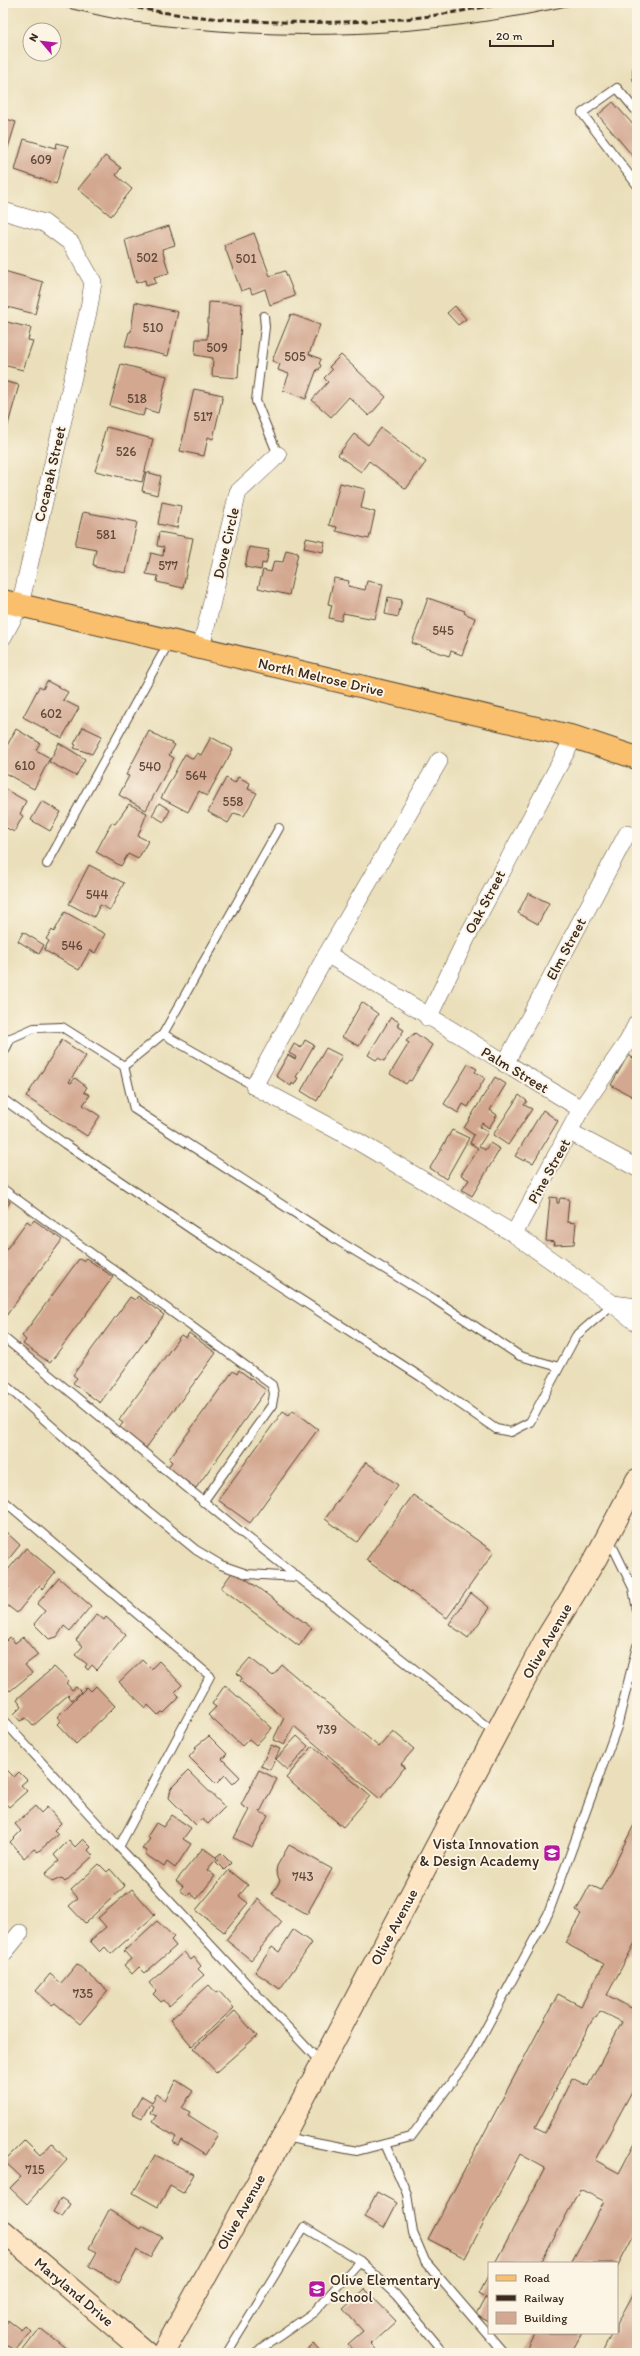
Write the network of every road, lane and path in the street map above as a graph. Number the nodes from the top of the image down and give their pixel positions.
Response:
1 (637, 70) edge
2 (637, 78) edge
3 (637, 112) edge
4 (637, 185) edge
5 (3, 212) edge
6 (264, 316) dead end
7 (278, 455) joint
8 (11, 603) edge
9 (3, 637) edge
10 (170, 641) junction
11 (201, 648) junction
12 (574, 737) junction
13 (637, 758) edge
14 (439, 761) dead end
15 (279, 828) dead end
16 (627, 834) dead end
17 (47, 864) dead end
18 (327, 954) junction
19 (428, 1018) junction
20 (635, 1032) edge
21 (163, 1034) junction
22 (3, 1054) edge
23 (505, 1064) junction
24 (124, 1066) junction
25 (254, 1086) junction
26 (3, 1099) edge
27 (581, 1109) junction
28 (570, 1132) junction
29 (637, 1168) edge
30 (3, 1189) edge
31 (514, 1234) junction
32 (613, 1304) junction
33 (637, 1307) edge
34 (637, 1323) edge
35 (3, 1337) edge
36 (559, 1367) junction
37 (3, 1383) edge
38 (637, 1480) edge
39 (3, 1500) edge
40 (204, 1502) junction
41 (608, 1536) junction
42 (297, 1577) junction
43 (637, 1610) edge
44 (637, 1646) edge
45 (3, 1720) edge
46 (496, 1733) junction
47 (119, 1846) junction
48 (20, 1934) dead end
49 (3, 1954) edge
50 (322, 2064) junction
51 (283, 2137) junction
52 (385, 2144) junction
53 (3, 2231) edge
54 (360, 2261) junction
55 (146, 2353) edge
56 (163, 2353) edge
57 (227, 2353) edge
58 (255, 2353) edge
59 (444, 2353) edge
60 (504, 2353) edge

1 - 2 lane
3 - 4 lane
5 - 8 street, Cocapah Street
6 - 7 lane
7 - 11 street, Dove Circle
8 - 9 street, Cocapah Street
8 - 10 main road, North Melrose Drive
10 - 11 main road, North Melrose Drive
10 - 17 lane
11 - 12 main road, North Melrose Drive
12 - 13 main road, North Melrose Drive
12 - 19 street, Oak Street
14 - 18 street
15 - 21 lane
16 - 23 street, Elm Street
18 - 19 street, Palm Street
18 - 25 street
19 - 23 street, Palm Street
20 - 27 street
21 - 24 lane
21 - 25 lane
22 - 24 lane
23 - 27 street, Palm Street
24 - 36 lane
25 - 31 street
26 - 36 lane
27 - 28 street
28 - 29 street, Pine Street
28 - 31 street, Pine Street
30 - 40 lane
31 - 32 street
32 - 33 street
32 - 34 street
32 - 36 lane
35 - 40 lane
37 - 42 lane
38 - 41 main road, Olive Avenue
39 - 47 lane
40 - 42 lane
41 - 43 lane
41 - 46 main road, Olive Avenue
42 - 46 lane
44 - 52 lane
45 - 47 lane
46 - 50 main road, Olive Avenue
47 - 50 lane
48 - 49 street
50 - 51 main road, Olive Avenue
51 - 52 lane
51 - 56 main road, Olive Avenue
52 - 60 lane
53 - 55 main road, Maryland Drive
54 - 57 lane
54 - 58 lane
54 - 59 lane

